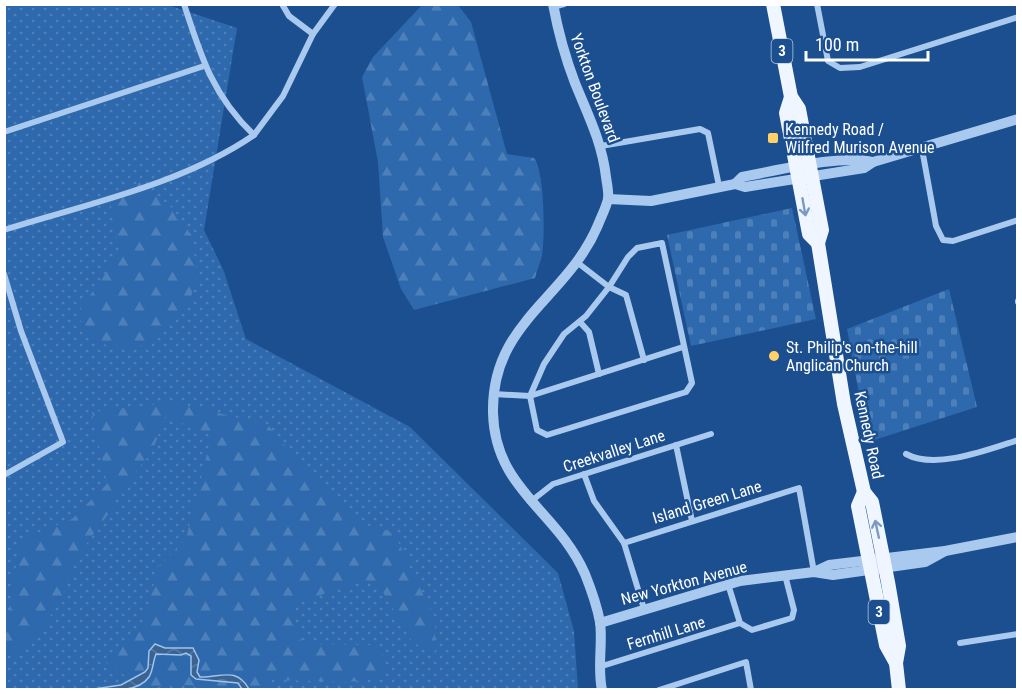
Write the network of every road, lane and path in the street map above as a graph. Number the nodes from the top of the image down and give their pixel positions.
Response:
1 (184, 4) edge
2 (282, 4) edge
3 (335, 4) edge
4 (773, 4) edge
5 (817, 4) edge
6 (557, 5) edge
7 (1017, 17) edge
8 (313, 34) junction
9 (204, 66) junction
10 (1017, 119) edge
11 (4, 132) edge
12 (254, 135) junction
13 (601, 146) junction
14 (922, 149) junction
15 (804, 172) junction
16 (719, 186) junction
17 (608, 199) junction
18 (1017, 220) edge
19 (4, 230) edge
20 (578, 263) junction
21 (4, 274) edge
22 (609, 287) junction
23 (580, 322) junction
24 (684, 347) junction
25 (644, 360) junction
26 (598, 375) junction
27 (494, 394) junction
28 (531, 396) junction
29 (711, 434) dead end
30 (1017, 440) edge
31 (676, 445) junction
32 (906, 454) dead end
33 (584, 474) junction
34 (4, 475) edge
35 (864, 492) junction
36 (530, 502) junction
37 (692, 521) junction
38 (1017, 537) edge
39 (624, 543) junction
40 (885, 562) junction
41 (870, 564) junction
42 (814, 572) junction
43 (785, 575) junction
44 (728, 584) junction
45 (644, 609) junction
46 (600, 623) junction
47 (740, 623) junction
48 (1017, 634) edge
49 (960, 643) dead end
50 (896, 663) junction
51 (599, 667) junction
52 (602, 690) edge
53 (659, 690) edge
54 (751, 690) edge
55 (899, 690) edge

1 - 9 street
2 - 8 street
3 - 8 street
4 - 15 main road, Kennedy Road / 3
5 - 7 street
6 - 13 street, Yorkton Boulevard
8 - 12 street
9 - 11 street
9 - 12 street
10 - 14 street
12 - 19 street
13 - 16 street
13 - 17 street, Yorkton Boulevard
14 - 15 street
14 - 18 street
15 - 16 street
15 - 35 main road, Kennedy Road / 3
16 - 17 street
17 - 20 street, Yorkton Boulevard
20 - 22 street
20 - 27 street, Yorkton Boulevard
21 - 34 street
22 - 23 street
22 - 24 street
22 - 25 street
23 - 26 street
23 - 28 street
24 - 25 street
24 - 28 street
25 - 26 street
26 - 28 street
27 - 28 street
27 - 36 street, Yorkton Boulevard
29 - 31 street, Creekvalley Lane
30 - 32 street
31 - 33 street, Creekvalley Lane
31 - 37 street
33 - 36 street, Creekvalley Lane
33 - 39 street
40 -> 35 main road, Kennedy Road / 3
35 - 41 main road, Kennedy Road / 3
36 - 46 street, Yorkton Boulevard
37 - 39 street, Island Green Lane
37 - 42 street, Island Green Lane
38 - 40 street, New Yorkton Avenue
39 - 45 street
40 - 41 street, New Yorkton Avenue
40 - 50 main road, Kennedy Road / 3
41 - 42 street, New Yorkton Avenue
41 - 50 main road, Kennedy Road / 3
42 - 43 street, New Yorkton Avenue
43 - 44 street, New Yorkton Avenue
43 - 47 street, Fernhill Lane
44 - 45 street, New Yorkton Avenue
44 - 47 street
45 - 46 street, New Yorkton Avenue
46 - 51 street, Yorkton Boulevard
47 - 51 street, Fernhill Lane
48 - 49 street
50 - 55 main road, Kennedy Road / 3
51 - 52 street, Yorkton Boulevard
53 - 54 street

